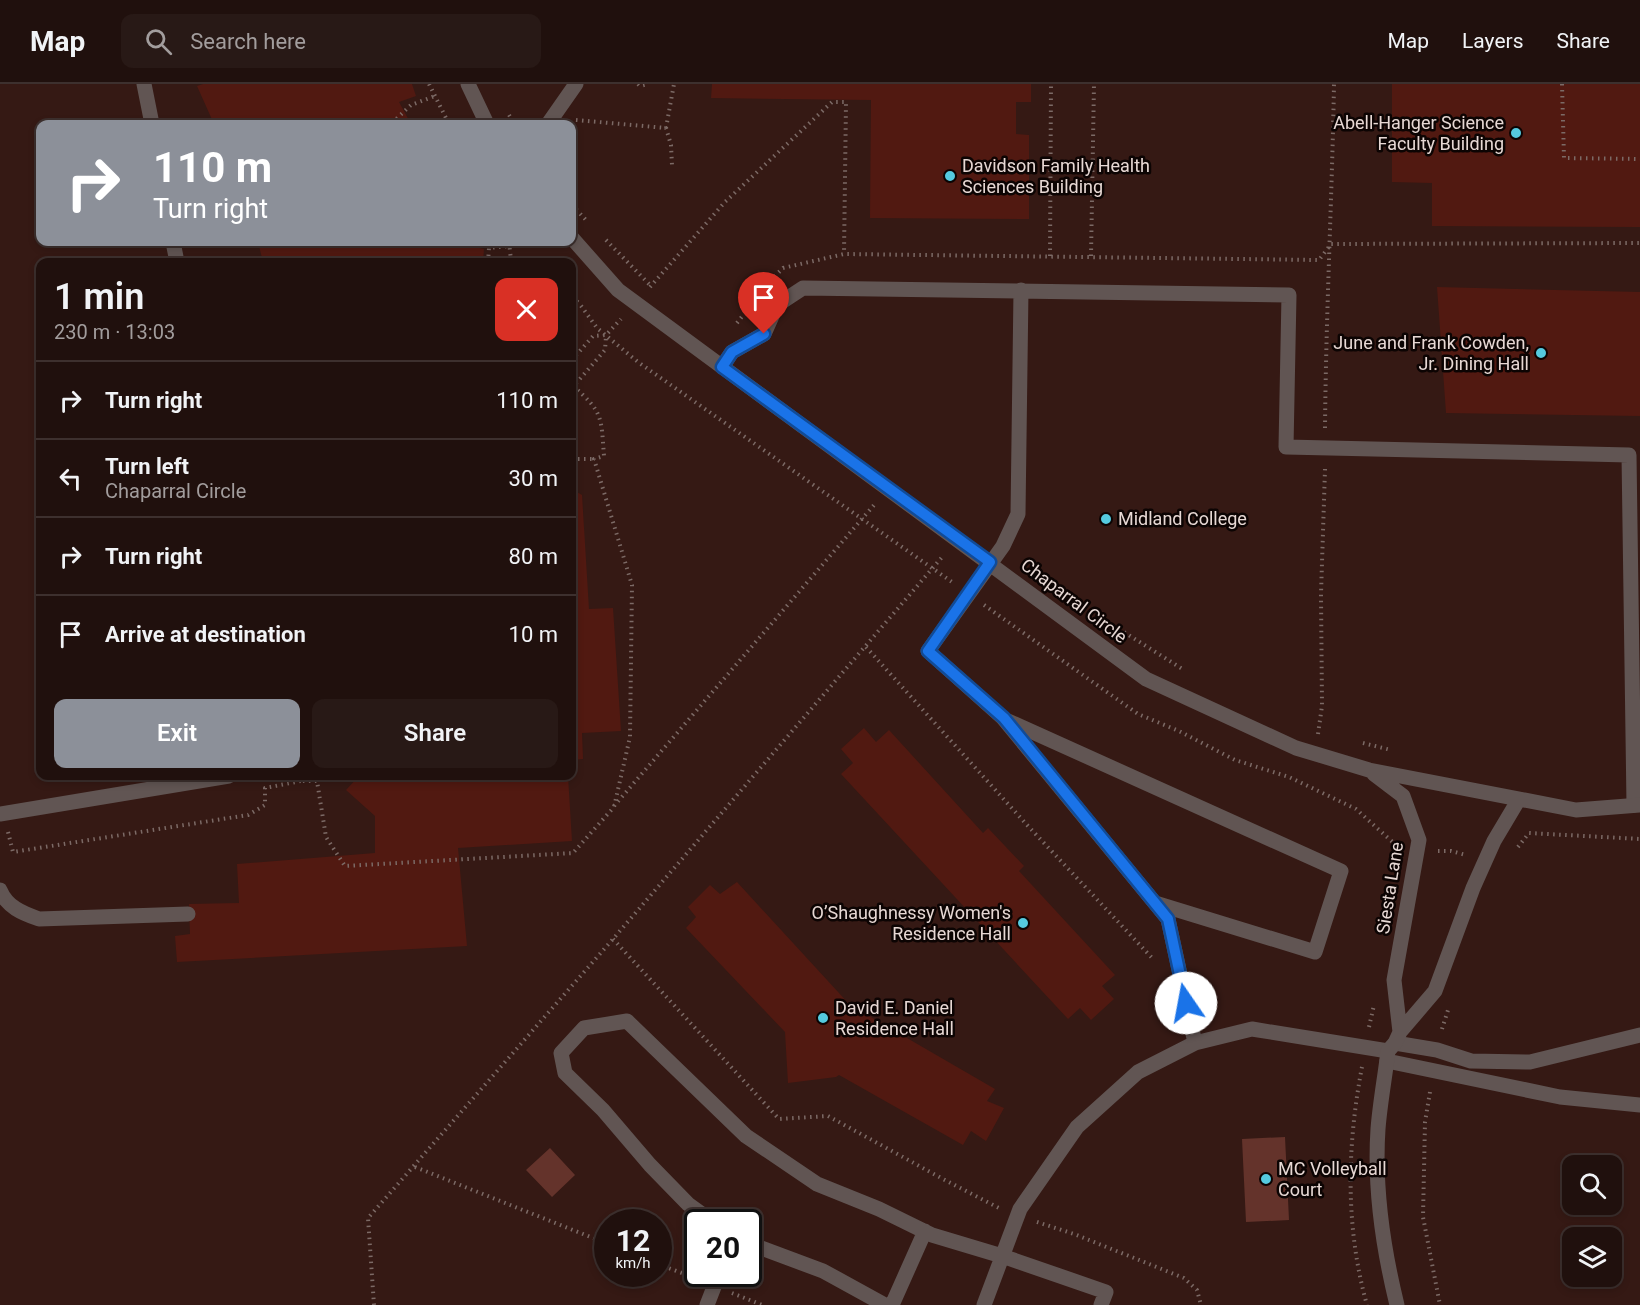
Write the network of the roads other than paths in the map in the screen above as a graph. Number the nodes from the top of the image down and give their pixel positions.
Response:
1 (144, 84) edge
2 (468, 84) edge
3 (576, 84) edge
4 (151, 120) edge
5 (485, 120) edge
6 (551, 120) edge
7 (576, 243) edge
8 (1021, 290) junction
9 (722, 367) junction
10 (990, 562) junction
11 (1004, 718) junction
12 (1369, 770) junction
13 (209, 780) edge
14 (1518, 799) junction
15 (1637, 805) edge
16 (3, 821) edge
17 (0, 890) edge
18 (1154, 902) junction
19 (188, 914) dead end
20 (1640, 1035) edge
21 (1195, 1043) junction
22 (1393, 1047) junction
23 (1640, 1105) edge
24 (695, 1209) edge
25 (925, 1231) junction
26 (762, 1248) edge
27 (1002, 1256) junction
28 (715, 1287) edge
29 (707, 1305) edge
30 (885, 1305) edge
31 (892, 1305) edge
32 (984, 1305) edge
33 (1101, 1305) edge
34 (1396, 1305) edge

1 - 4 street
2 - 5 street
3 - 6 street
7 - 9 street, Chaparral Circle
8 - 9 street
8 - 10 street
8 - 15 street
9 - 10 street, Chaparral Circle
10 - 11 street
10 - 12 street, Chaparral Circle
11 - 18 street
11 - 18 street
12 - 14 street, Chaparral Circle
12 - 22 street, Siesta Lane
13 - 16 street
14 - 15 street, Chaparral Circle
14 - 22 street
17 - 19 street
18 - 21 street
20 - 22 street
21 - 22 street
21 - 27 street
22 - 23 street
22 - 34 street, Siesta Lane
24 - 25 street
25 - 27 street
25 - 31 street
26 - 30 street
27 - 32 street
27 - 33 street
28 - 29 street

